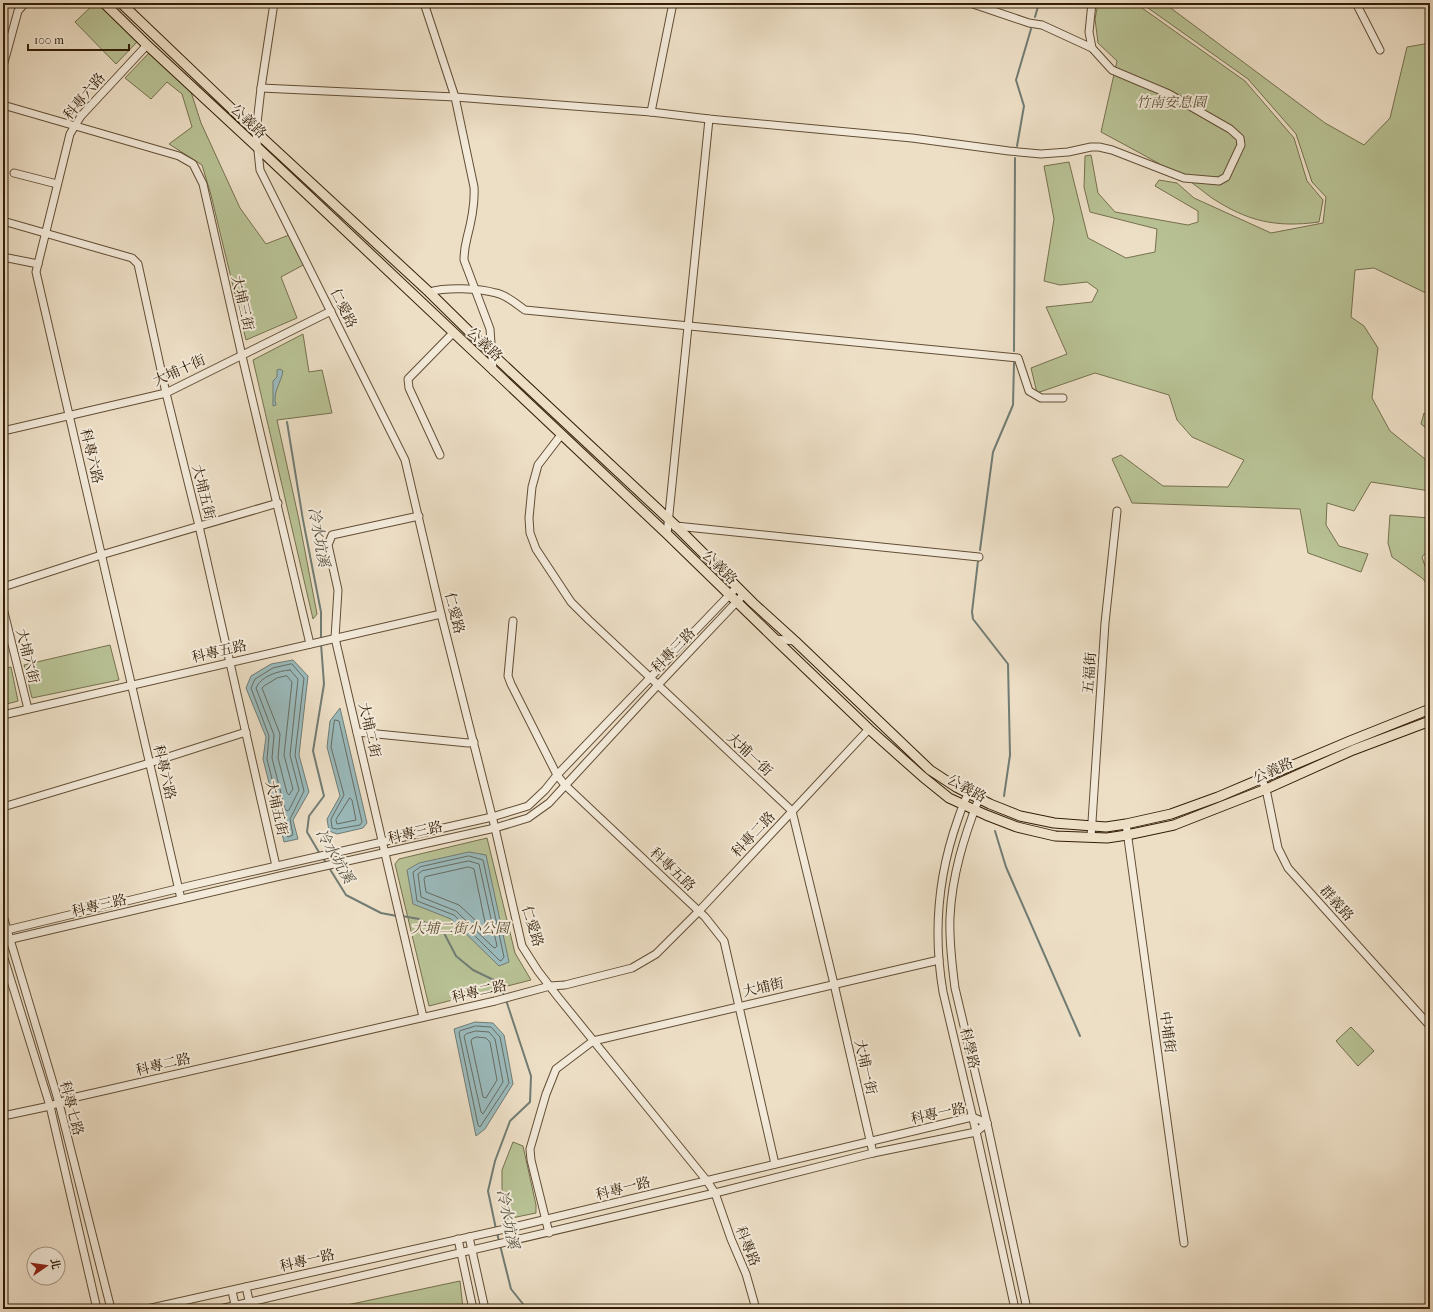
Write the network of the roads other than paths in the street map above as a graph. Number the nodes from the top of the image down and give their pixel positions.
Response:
1 (25, 3) edge
2 (104, 3) edge
3 (121, 3) edge
4 (274, 3) edge
5 (424, 3) edge
6 (970, 3) edge
7 (1092, 3) edge
8 (1356, 3) edge
9 (671, 4) edge
10 (147, 45) junction
11 (1092, 48) junction
12 (1380, 50) dead end
13 (3, 66) edge
14 (261, 88) junction
15 (455, 97) junction
16 (3, 105) edge
17 (650, 112) junction
18 (709, 119) junction
19 (75, 126) junction
20 (256, 132) junction
21 (257, 147) junction
22 (14, 173) dead end
23 (57, 184) junction
24 (3, 221) edge
25 (45, 232) junction
26 (3, 257) edge
27 (38, 264) junction
28 (474, 290) junction
29 (429, 292) junction
30 (331, 310) junction
31 (688, 326) junction
32 (453, 333) junction
33 (491, 353) junction
34 (242, 356) junction
35 (493, 371) junction
36 (166, 393) junction
37 (1063, 398) dead end
38 (70, 416) junction
39 (3, 431) edge
40 (561, 435) junction
41 (440, 456) dead end
42 (278, 503) junction
43 (1117, 511) dead end
44 (419, 516) junction
45 (669, 519) junction
46 (199, 526) junction
47 (676, 526) junction
48 (667, 534) junction
49 (101, 555) junction
50 (979, 557) dead end
51 (3, 587) edge
52 (737, 587) junction
53 (744, 594) junction
54 (730, 595) junction
55 (737, 602) junction
56 (3, 608) edge
57 (441, 614) junction
58 (513, 621) dead end
59 (333, 639) junction
60 (775, 639) junction
61 (795, 641) junction
62 (313, 643) junction
63 (230, 662) junction
64 (650, 679) junction
65 (131, 685) junction
66 (657, 686) junction
67 (28, 709) junction
68 (1430, 709) edge
69 (3, 715) edge
70 (1430, 721) edge
71 (869, 729) junction
72 (246, 732) junction
73 (357, 732) junction
74 (474, 742) junction
75 (150, 763) junction
76 (558, 775) junction
77 (1261, 778) junction
78 (565, 785) junction
79 (1266, 789) junction
80 (968, 794) junction
81 (979, 798) junction
82 (963, 803) junction
83 (3, 807) edge
84 (975, 809) junction
85 (792, 811) junction
86 (492, 817) junction
87 (1126, 824) junction
88 (1092, 826) junction
89 (495, 828) junction
90 (1127, 835) junction
91 (1091, 837) junction
92 (383, 841) junction
93 (385, 852) junction
94 (276, 866) junction
95 (178, 889) junction
96 (180, 899) junction
97 (699, 911) junction
98 (3, 916) edge
99 (5, 930) edge
100 (6, 940) edge
101 (3, 955) edge
102 (939, 960) junction
103 (834, 984) junction
104 (550, 986) junction
105 (739, 1006) junction
106 (424, 1017) junction
107 (1430, 1026) edge
108 (593, 1041) junction
109 (59, 1103) junction
110 (50, 1106) junction
111 (3, 1116) edge
112 (972, 1117) junction
113 (987, 1123) junction
114 (976, 1132) junction
115 (870, 1142) junction
116 (873, 1153) junction
117 (775, 1164) junction
118 (707, 1181) junction
119 (715, 1193) junction
120 (546, 1220) junction
121 (549, 1233) junction
122 (469, 1237) junction
123 (458, 1239) junction
124 (1184, 1243) dead end
125 (472, 1251) junction
126 (460, 1254) junction
127 (1017, 1266) junction
128 (1006, 1269) junction
129 (246, 1287) junction
130 (232, 1291) junction
131 (251, 1306) edge
132 (235, 1308) edge
133 (96, 1309) edge
134 (111, 1309) edge
135 (148, 1309) edge
136 (220, 1309) edge
137 (473, 1309) edge
138 (484, 1309) edge
139 (756, 1309) edge
140 (1015, 1309) edge
141 (1027, 1309) edge

1 - 13 street
2 - 10 main road, 公義路
3 - 20 main road, 公義路
4 - 14 street, 仁愛路
5 - 15 street
6 - 11 street
7 - 11 street
8 - 12 street
9 - 17 street
10 - 19 street, 科專六路
10 - 21 main road, 公義路
11 - 18 street
14 - 15 street
14 - 20 street, 仁愛路
15 - 17 street
15 - 28 street
16 - 19 street, 大埔三街
17 - 18 street
18 - 31 street
19 - 23 street, 科專六路
19 - 34 street, 大埔三街
20 - 21 street, 仁愛路
20 - 29 main road, 公義路
21 - 30 street, 仁愛路
21 - 32 main road, 公義路
22 - 23 street
23 - 25 street, 科專六路
24 - 25 street, 大埔五街
25 - 27 street, 科專六路
25 - 36 street, 大埔五街
26 - 27 street
27 - 38 street, 科專六路
28 - 29 street
28 - 31 street
28 - 33 street
29 - 33 main road, 公義路
30 - 34 street, 大埔十街
30 - 44 street, 仁愛路
31 - 37 street
31 - 45 street
32 - 35 main road, 公義路
32 - 41 street
33 - 35 street
33 - 45 main road, 公義路
34 - 36 street, 大埔十街
34 - 42 street, 大埔三街
35 - 40 main road, 公義路
36 - 38 street, 大埔十街
36 - 46 street, 大埔五街
38 - 39 street, 大埔十街
38 - 49 street, 科專六路
40 - 48 main road, 公義路
40 - 64 street, 大埔一街
42 - 46 street
42 - 62 street, 大埔三街
43 - 88 street, 五福街
44 - 57 street, 仁愛路
44 - 59 street, 大埔二街
45 - 47 main road, 公義路
45 - 48 street
46 - 49 street
46 - 63 street, 大埔五街
47 - 48 street
47 - 50 street
47 - 52 main road, 公義路
48 - 54 main road, 公義路
49 - 51 street
49 - 65 street, 科專六路
52 - 53 main road, 公義路
52 - 54 street, 科專三路
53 - 55 street, 科專三路
53 - 61 main road, 公義路
54 - 55 main road, 公義路
54 - 64 street, 科專三路
55 - 60 main road, 公義路
55 - 66 street, 科專三路
56 - 67 street, 大埔六街
57 - 59 street, 科專五路
57 - 74 street, 仁愛路
58 - 76 street, 科專五路
59 - 62 street, 科專五路
59 - 73 street, 大埔二街
60 - 61 street
60 - 71 main road, 公義路
61 - 80 main road, 公義路
62 - 63 street, 科專五路
63 - 65 street, 科專五路
63 - 72 street, 大埔五街
64 - 66 street, 大埔一街
64 - 76 street, 科專三路
65 - 67 street, 科專五路
65 - 75 street, 科專六路
66 - 78 street, 科專三路
66 - 85 street, 大埔一街
67 - 69 street, 科專五路
68 - 77 main road, 公義路
70 - 79 main road, 公義路
71 - 82 main road, 公義路
71 - 85 street, 科專二路
72 - 75 street
72 - 94 street, 大埔五街
73 - 74 street
73 - 92 street, 大埔二街
74 - 86 street, 仁愛路
75 - 83 street
75 - 95 street, 科專六路
76 - 78 street, 科專五路
76 - 86 street, 科專三路
77 - 79 street, 群義路
77 - 87 main road, 公義路
78 - 89 street, 科專三路
78 - 97 street, 科專五路
79 - 90 main road, 公義路
79 - 107 street, 群義路
80 - 81 main road, 公義路
80 - 82 street, 科學路
81 - 84 street, 科學路
81 - 88 main road, 公義路
82 - 84 main road, 公義路
82 - 102 street, 科學路
84 - 91 main road, 公義路
84 - 113 street, 科學路
85 - 97 street, 科專二路
85 - 103 street, 大埔一街
86 - 89 street, 仁愛路
86 - 92 street, 科專三路
87 - 88 main road, 公義路
87 - 90 street, 中埔街
88 - 91 street, 五福街
89 - 93 street, 科專三路
89 - 104 street, 仁愛路
90 - 91 main road, 公義路
90 - 124 street, 中埔街
92 - 93 street, 大埔二街
92 - 94 street, 科專三路
93 - 96 street, 科專三路
93 - 106 street, 大埔二街
94 - 95 street, 科專三路
95 - 96 street, 科專六路
95 - 99 street, 科專三路
96 - 100 street, 科專三路
97 - 104 street, 科專二路
97 - 105 street, 科專五路
98 - 99 street, 科專七路
99 - 100 street, 科專七路
100 - 109 street, 科專七路
101 - 110 street, 科專七路
102 - 103 street, 大埔街
102 - 112 street, 科學路
103 - 105 street, 大埔街
103 - 115 street, 大埔一街
104 - 106 street, 科專二路
104 - 108 street, 仁愛路
105 - 108 street, 大埔街
105 - 117 street, 科專五路
106 - 109 street, 科專二路
108 - 118 street, 仁愛路
108 - 120 street
109 - 110 street, 科專二路
109 - 134 street, 科專七路
110 - 111 street, 科專二路
110 - 133 street, 科專七路
112 - 113 street, 科專一路
112 - 114 street, 科學路
112 - 115 street, 科專一路
113 - 114 street, 科專一路
113 - 127 street, 科學路
114 - 116 street, 科專一路
114 - 128 street, 科學路
115 - 116 street, 大埔一街
115 - 117 street, 科專一路
116 - 119 street, 科專一路
117 - 118 street, 科專一路
118 - 119 street, 仁愛路
118 - 120 street, 科專一路
119 - 121 street, 科專一路
119 - 139 street, 科專路
120 - 121 street
120 - 122 street, 科專一路
121 - 125 street, 科專一路
122 - 123 street, 科專一路
122 - 125 street
123 - 126 street
123 - 129 street, 科專一路
125 - 126 street, 科專一路
125 - 138 street
126 - 131 street, 科專一路
126 - 137 street
127 - 128 street
127 - 141 street, 科學路
128 - 140 street, 科學路
129 - 130 street, 科專一路
129 - 131 street
130 - 132 street
130 - 135 street, 科專一路
131 - 132 street, 科專一路
132 - 136 street, 科專一路

